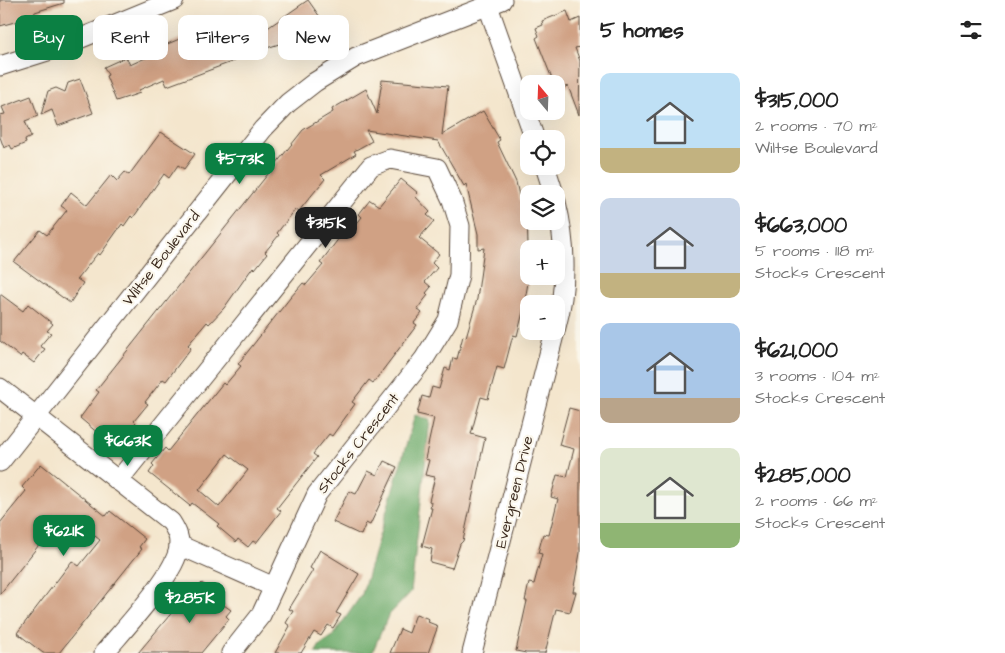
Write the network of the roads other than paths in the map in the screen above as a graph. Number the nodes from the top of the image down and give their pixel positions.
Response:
1 (174, 0) edge
2 (495, 3) edge
3 (0, 66) edge
4 (532, 130) edge
5 (561, 230) edge
6 (561, 295) edge
7 (553, 340) edge
8 (0, 388) edge
9 (36, 416) junction
10 (0, 462) edge
11 (118, 481) junction
12 (179, 545) junction
13 (274, 587) junction
14 (104, 653) edge
15 (231, 653) edge
16 (472, 653) edge

1 - 3 street
2 - 4 street
2 - 9 street, Wiltse Boulevard
5 - 6 street
7 - 16 street, Evergreen Drive
8 - 9 street
9 - 10 street, Wiltse Boulevard
9 - 11 street
11 - 12 street
11 - 13 street, Stocks Crescent
12 - 13 street
12 - 14 street
13 - 15 street, Stocks Crescent

